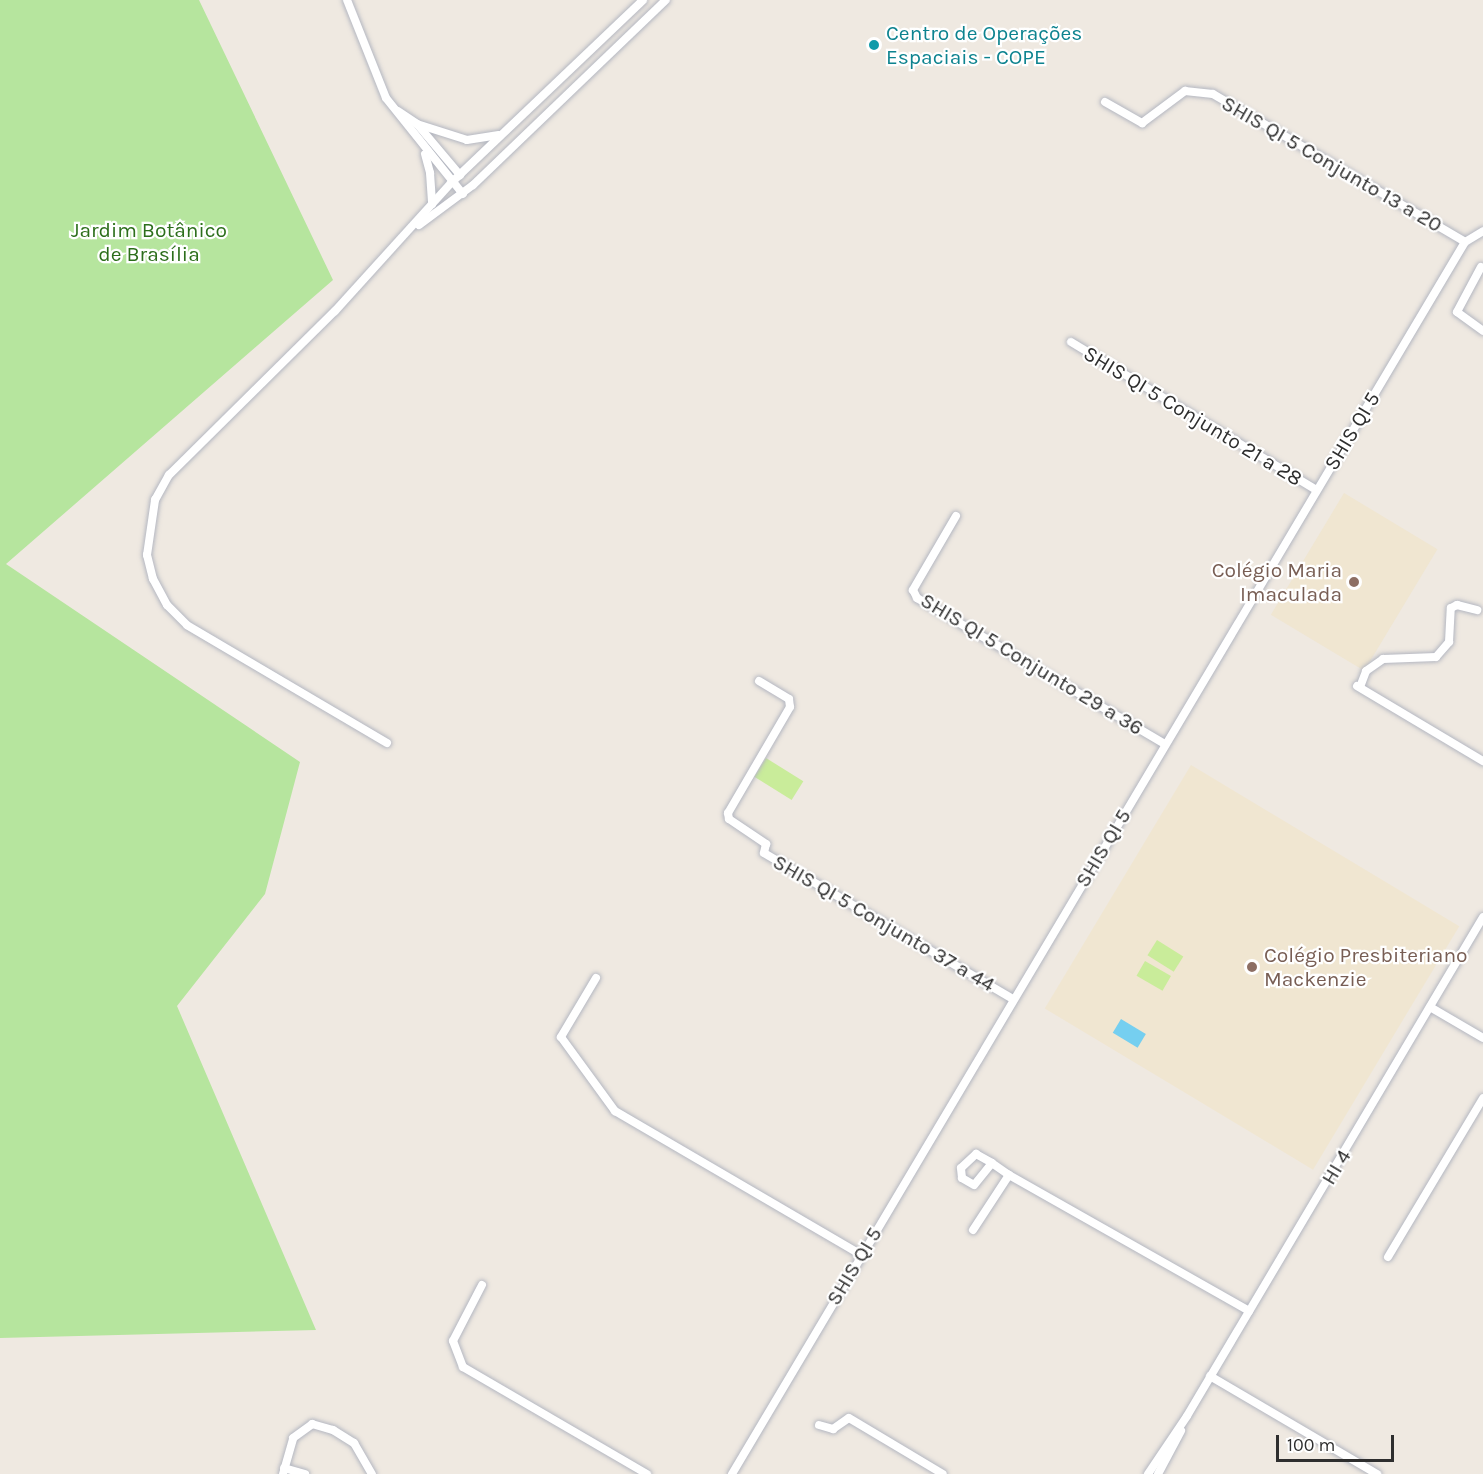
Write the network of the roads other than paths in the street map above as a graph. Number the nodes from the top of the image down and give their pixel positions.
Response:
1 (347, 0) edge
2 (643, 0) edge
3 (666, 0) edge
4 (1105, 102) dead end
5 (392, 106) junction
6 (417, 124) junction
7 (503, 134) junction
8 (423, 148) junction
9 (460, 175) junction
10 (451, 183) junction
11 (463, 194) junction
12 (432, 204) junction
13 (1483, 231) edge
14 (409, 232) junction
15 (1465, 242) junction
16 (1481, 267) dead end
17 (1483, 331) edge
18 (1071, 342) dead end
19 (1316, 490) junction
20 (956, 516) dead end
21 (1477, 610) dead end
22 (759, 681) dead end
23 (387, 743) dead end
24 (1163, 743) junction
25 (1483, 761) edge
26 (1483, 917) edge
27 (596, 978) dead end
28 (1013, 999) junction
29 (1430, 1007) junction
30 (1483, 1038) edge
31 (1483, 1098) edge
32 (992, 1163) dead end
33 (1010, 1176) junction
34 (973, 1230) dead end
35 (861, 1255) junction
36 (1388, 1257) dead end
37 (482, 1285) dead end
38 (1249, 1311) junction
39 (1210, 1376) junction
40 (1187, 1416) junction
41 (819, 1425) dead end
42 (284, 1471) edge
43 (304, 1474) edge
44 (372, 1474) edge
45 (647, 1474) edge
46 (732, 1474) edge
47 (943, 1474) edge
48 (1148, 1474) edge
49 (1158, 1474) edge
50 (1377, 1474) edge

1 - 5 street
2 - 7 street
3 - 11 street
4 - 15 street, SHIS QI 5 Conjunto 13 a 20
5 - 6 street
5 - 8 street
6 - 7 street
6 - 9 street
7 - 9 street
8 - 10 street
8 - 12 street
9 - 10 street
10 - 11 street
10 - 12 street
11 - 14 street
12 - 14 street
13 - 15 street, SHIS QI 5
14 - 23 street
15 - 19 street, SHIS QI 5
16 - 17 street
18 - 19 street, SHIS QI 5 Conjunto 21 a 28
19 - 24 street, SHIS QI 5
20 - 24 street, SHIS QI 5 Conjunto 29 a 36
21 - 25 street
22 - 28 street, SHIS QI 5 Conjunto 37 a 44
24 - 28 street, SHIS QI 5
26 - 29 street, HI 4
27 - 35 street
28 - 35 street, SHIS QI 5
29 - 30 street
29 - 38 street, HI 4
31 - 36 street
32 - 33 street
33 - 34 street
33 - 38 street
35 - 46 street, SHIS QI 5
37 - 45 street
38 - 39 street, HI 4
39 - 40 street, HI 4
39 - 50 street
40 - 48 street, HI 4
40 - 49 street, HI 4
41 - 47 street
42 - 43 street
42 - 44 street

